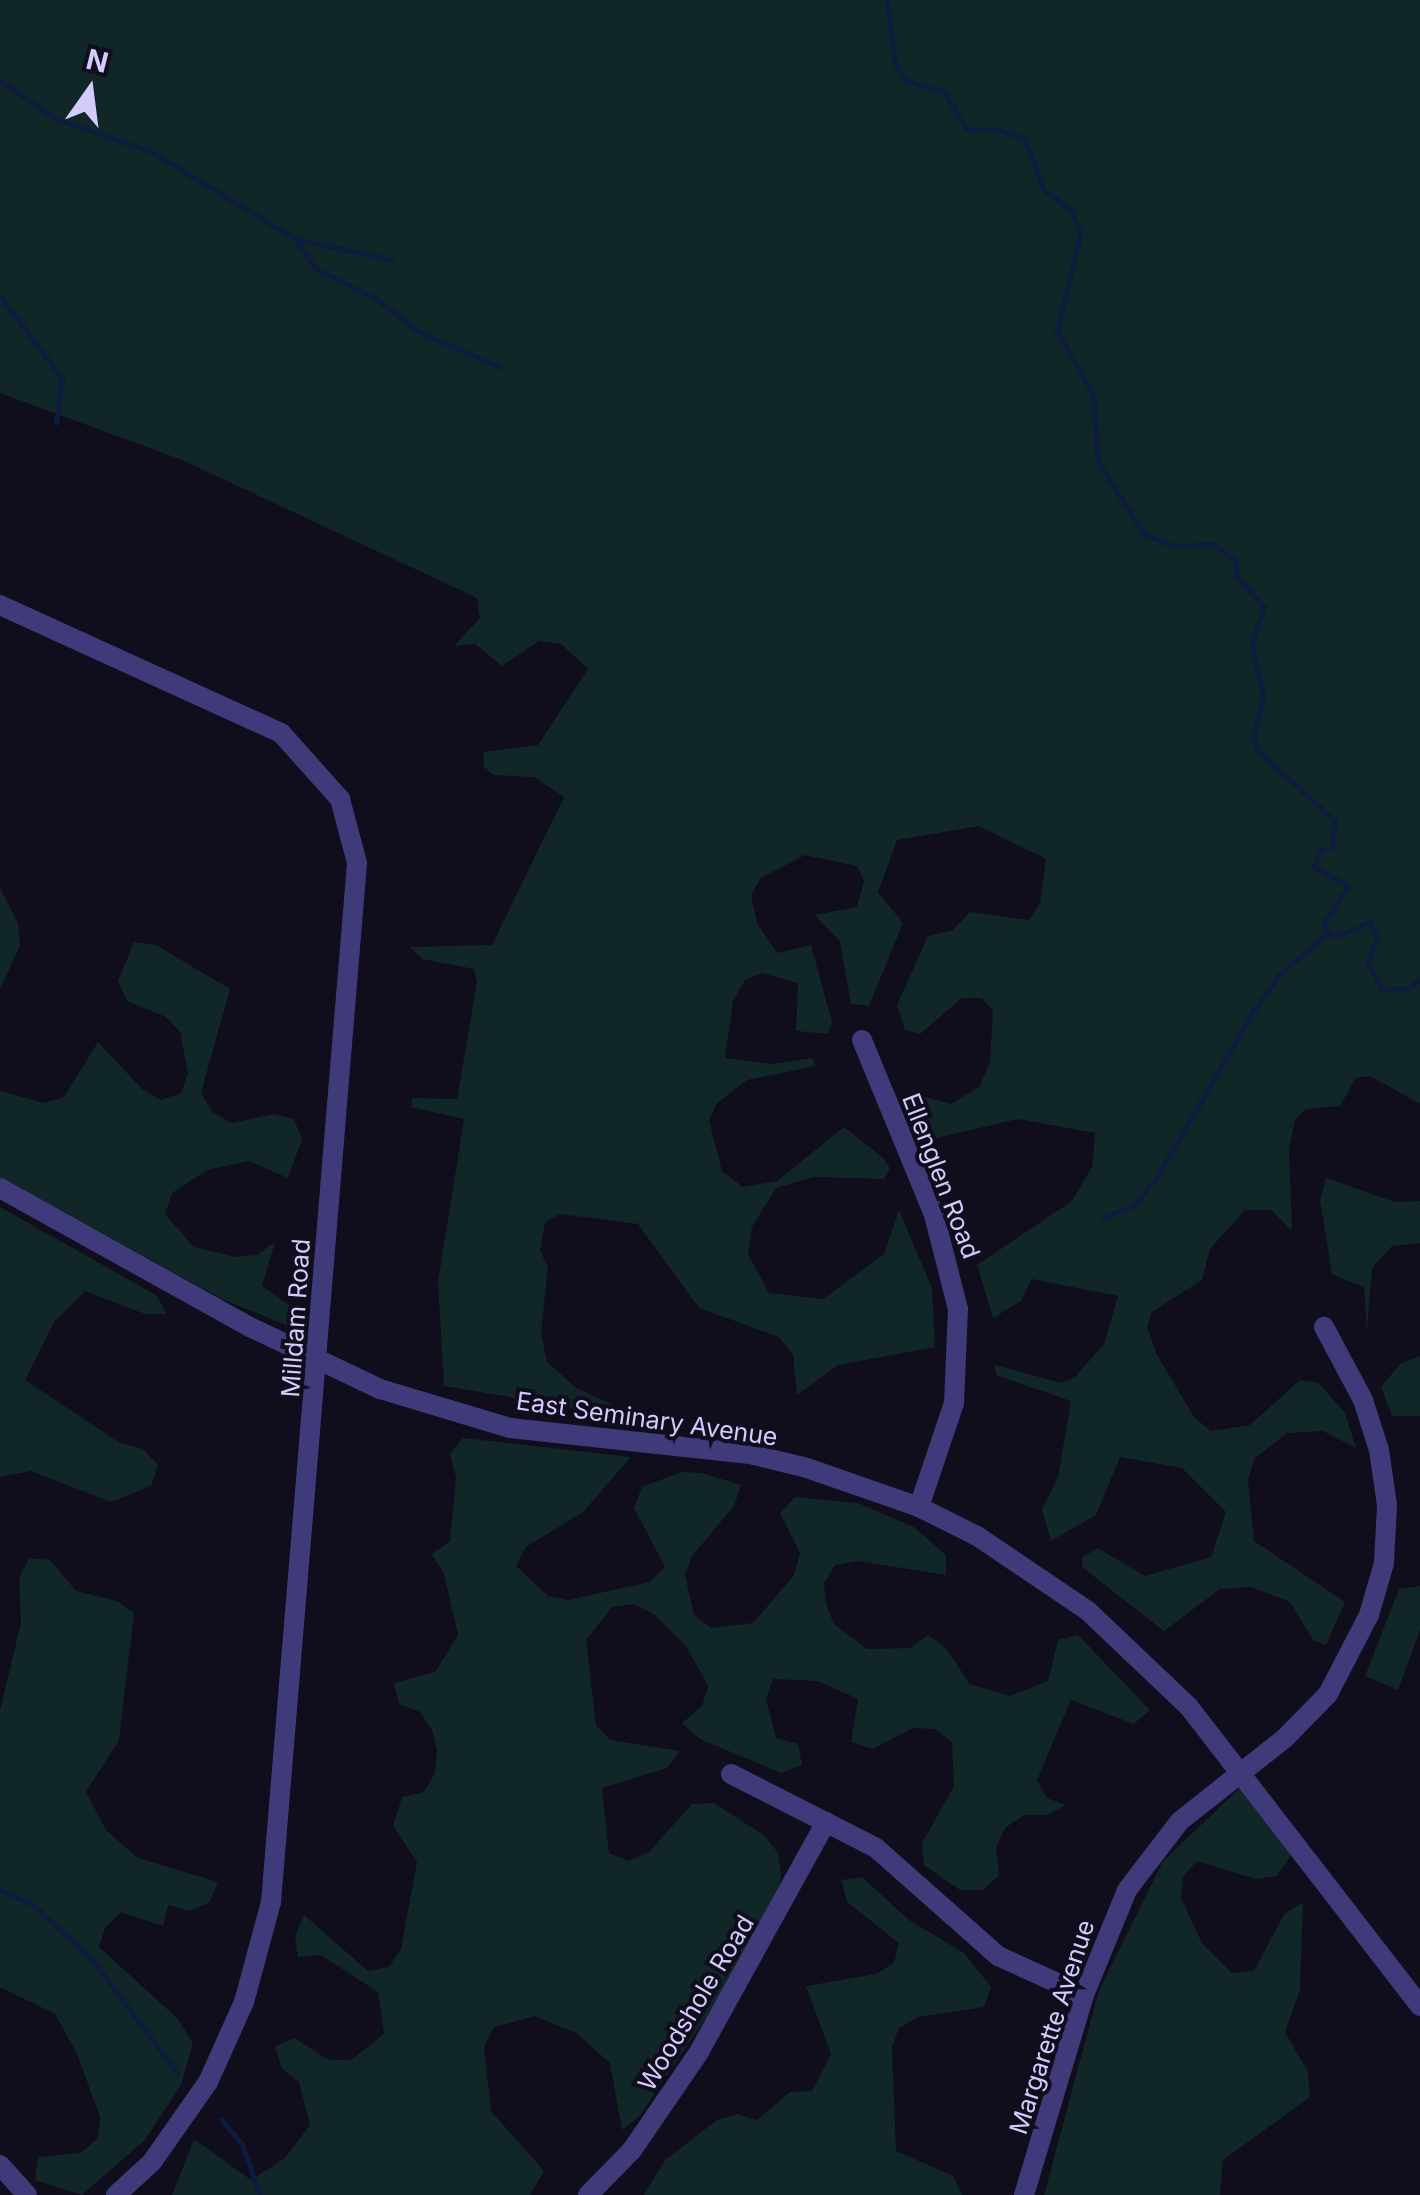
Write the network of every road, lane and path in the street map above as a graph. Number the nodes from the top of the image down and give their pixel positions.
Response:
1 (0, 604) edge
2 (862, 1040) dead end
3 (0, 1188) edge
4 (1324, 1327) dead end
5 (316, 1362) junction
6 (918, 1506) junction
7 (1243, 1772) junction
8 (730, 1774) dead end
9 (826, 1822) junction
10 (1084, 1995) junction
11 (1420, 2006) edge
12 (0, 2165) edge
13 (27, 2195) edge
14 (116, 2195) edge
15 (588, 2195) edge
16 (1024, 2195) edge

1 - 5 street, Milldam Road
2 - 6 street, Ellenglen Road
3 - 5 street, East Seminary Avenue
4 - 7 street, Margarette Avenue
5 - 6 street, East Seminary Avenue
5 - 14 street, Milldam Road
6 - 7 street, East Seminary Avenue
7 - 10 street, Margarette Avenue
7 - 11 street, East Seminary Avenue
8 - 9 street
9 - 10 street
9 - 15 street, Woodshole Road
10 - 16 street, Margarette Avenue
12 - 13 street

